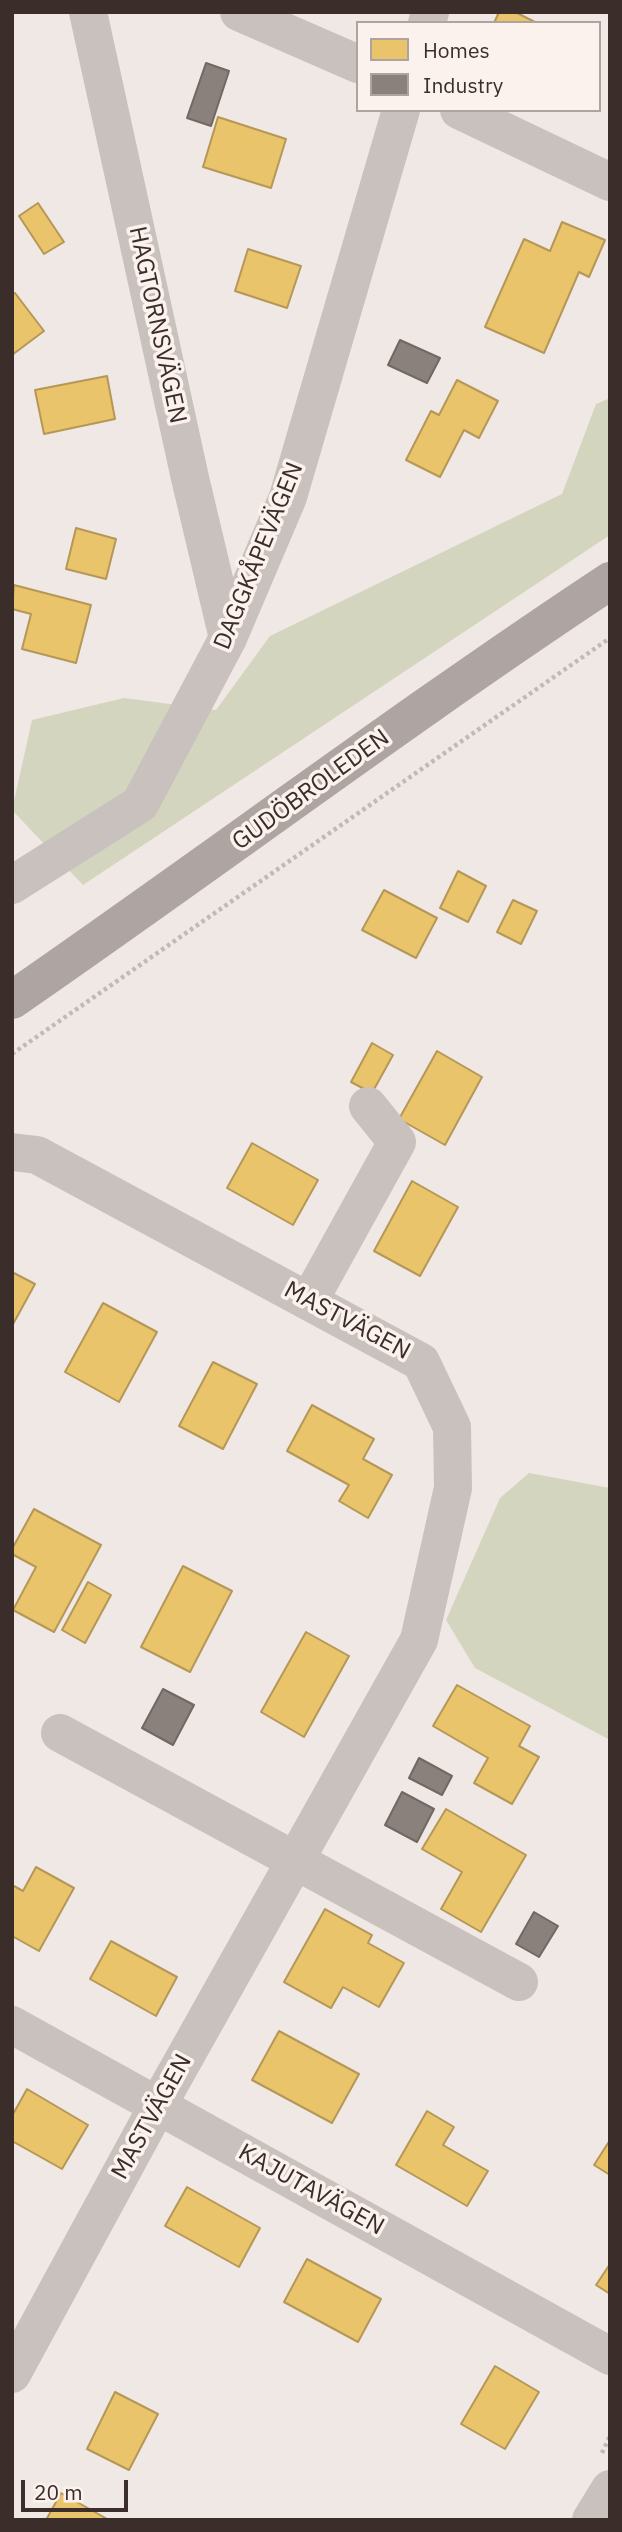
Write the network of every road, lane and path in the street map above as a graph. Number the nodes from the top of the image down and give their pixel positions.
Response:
1 (88, 12) edge
2 (239, 12) edge
3 (356, 63) edge
4 (400, 112) edge
5 (463, 112) edge
6 (610, 182) edge
7 (610, 581) edge
8 (228, 638) junction
9 (610, 638) edge
10 (12, 884) edge
11 (12, 1000) edge
12 (12, 1054) edge
13 (368, 1106) dead end
14 (12, 1152) edge
15 (309, 1301) junction
16 (60, 1733) dead end
17 (296, 1863) junction
18 (519, 1982) dead end
19 (12, 2025) edge
20 (158, 2105) junction
21 (610, 2356) edge
22 (12, 2374) edge
23 (610, 2488) edge
24 (591, 2520) edge

1 - 8 street, HAGTORNSVÄGEN
2 - 3 street
4 - 8 street, DAGGKÅPEVÄGEN
5 - 6 street
7 - 11 main road, GUDÖBROLEDEN
8 - 10 street, DAGGKÅPEVÄGEN
9 - 12 path
13 - 15 street
14 - 15 street, MASTVÄGEN
15 - 17 street, MASTVÄGEN
16 - 17 street
17 - 18 street
17 - 20 street, MASTVÄGEN
19 - 20 street, KAJUTAVÄGEN
20 - 21 street, KAJUTAVÄGEN
20 - 22 street, MASTVÄGEN
23 - 24 street

